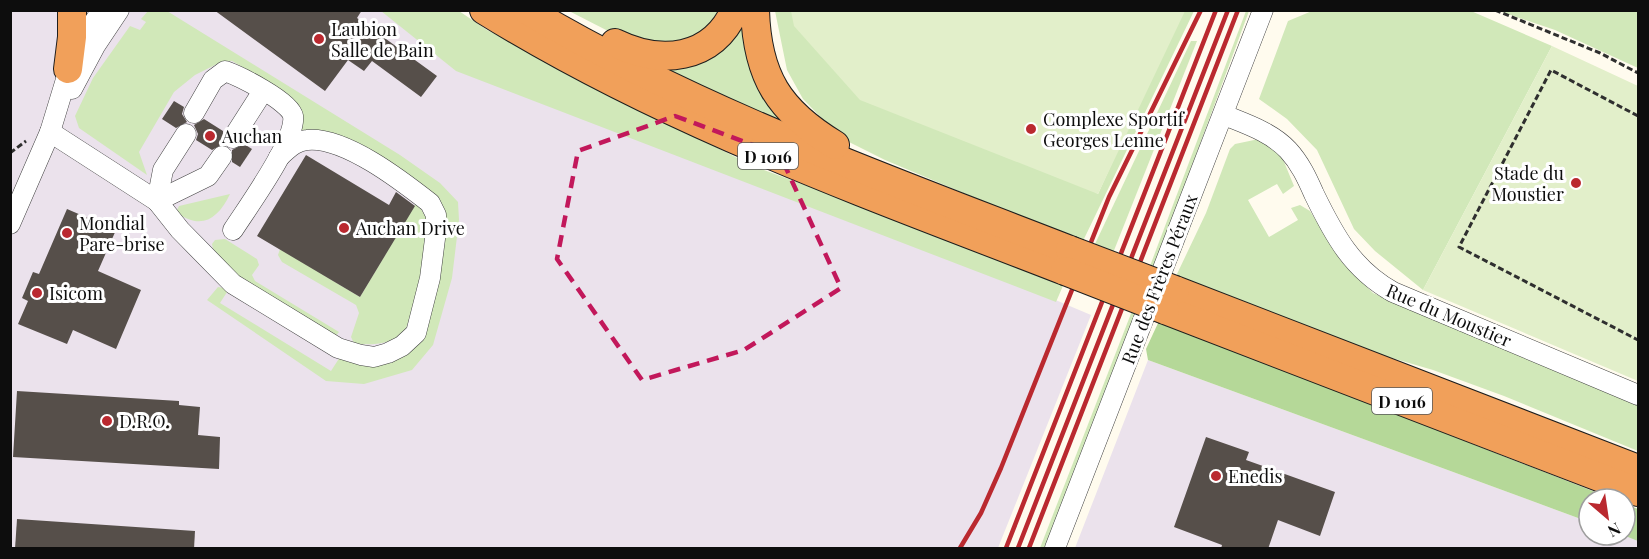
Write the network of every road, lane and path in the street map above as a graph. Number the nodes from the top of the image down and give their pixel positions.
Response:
1 (72, 10) edge
2 (102, 10) edge
3 (119, 10) edge
4 (484, 10) edge
5 (527, 10) edge
6 (546, 10) edge
7 (735, 10) edge
8 (755, 10) edge
9 (1263, 10) edge
10 (1495, 10) edge
11 (68, 69) junction
12 (1638, 73) edge
13 (263, 91) junction
14 (194, 113) dead end
15 (1224, 115) junction
16 (1638, 116) edge
17 (50, 132) junction
18 (186, 134) dead end
19 (233, 138) dead end
20 (222, 156) dead end
21 (279, 157) junction
22 (915, 190) junction
23 (157, 201) junction
24 (10, 224) edge
25 (233, 230) dead end
26 (1068, 260) junction
27 (1170, 300) junction
28 (1638, 340) edge
29 (1638, 395) edge
30 (1638, 468) edge
31 (1638, 492) edge
32 (1055, 549) edge

1 - 11 highway
2 - 11 street
3 - 17 street
4 - 26 highway, D 1016
5 - 22 highway, D 1016
6 - 7 highway
8 - 22 highway, D 1016
9 - 15 street, Rue des Frères Péraux
10 - 12 path
11 - 17 street
13 - 14 street
13 - 19 street
13 - 21 street
15 - 29 street, Rue du Moustier
15 - 32 street, Rue des Frères Péraux
16 - 28 path
17 - 23 street
17 - 24 street
18 - 23 street
20 - 23 street
21 - 23 street
21 - 25 street
22 - 26 highway, D 1016
26 - 27 highway, D 1016, bridge
27 - 30 highway, D 1016
27 - 31 highway, D 1016

